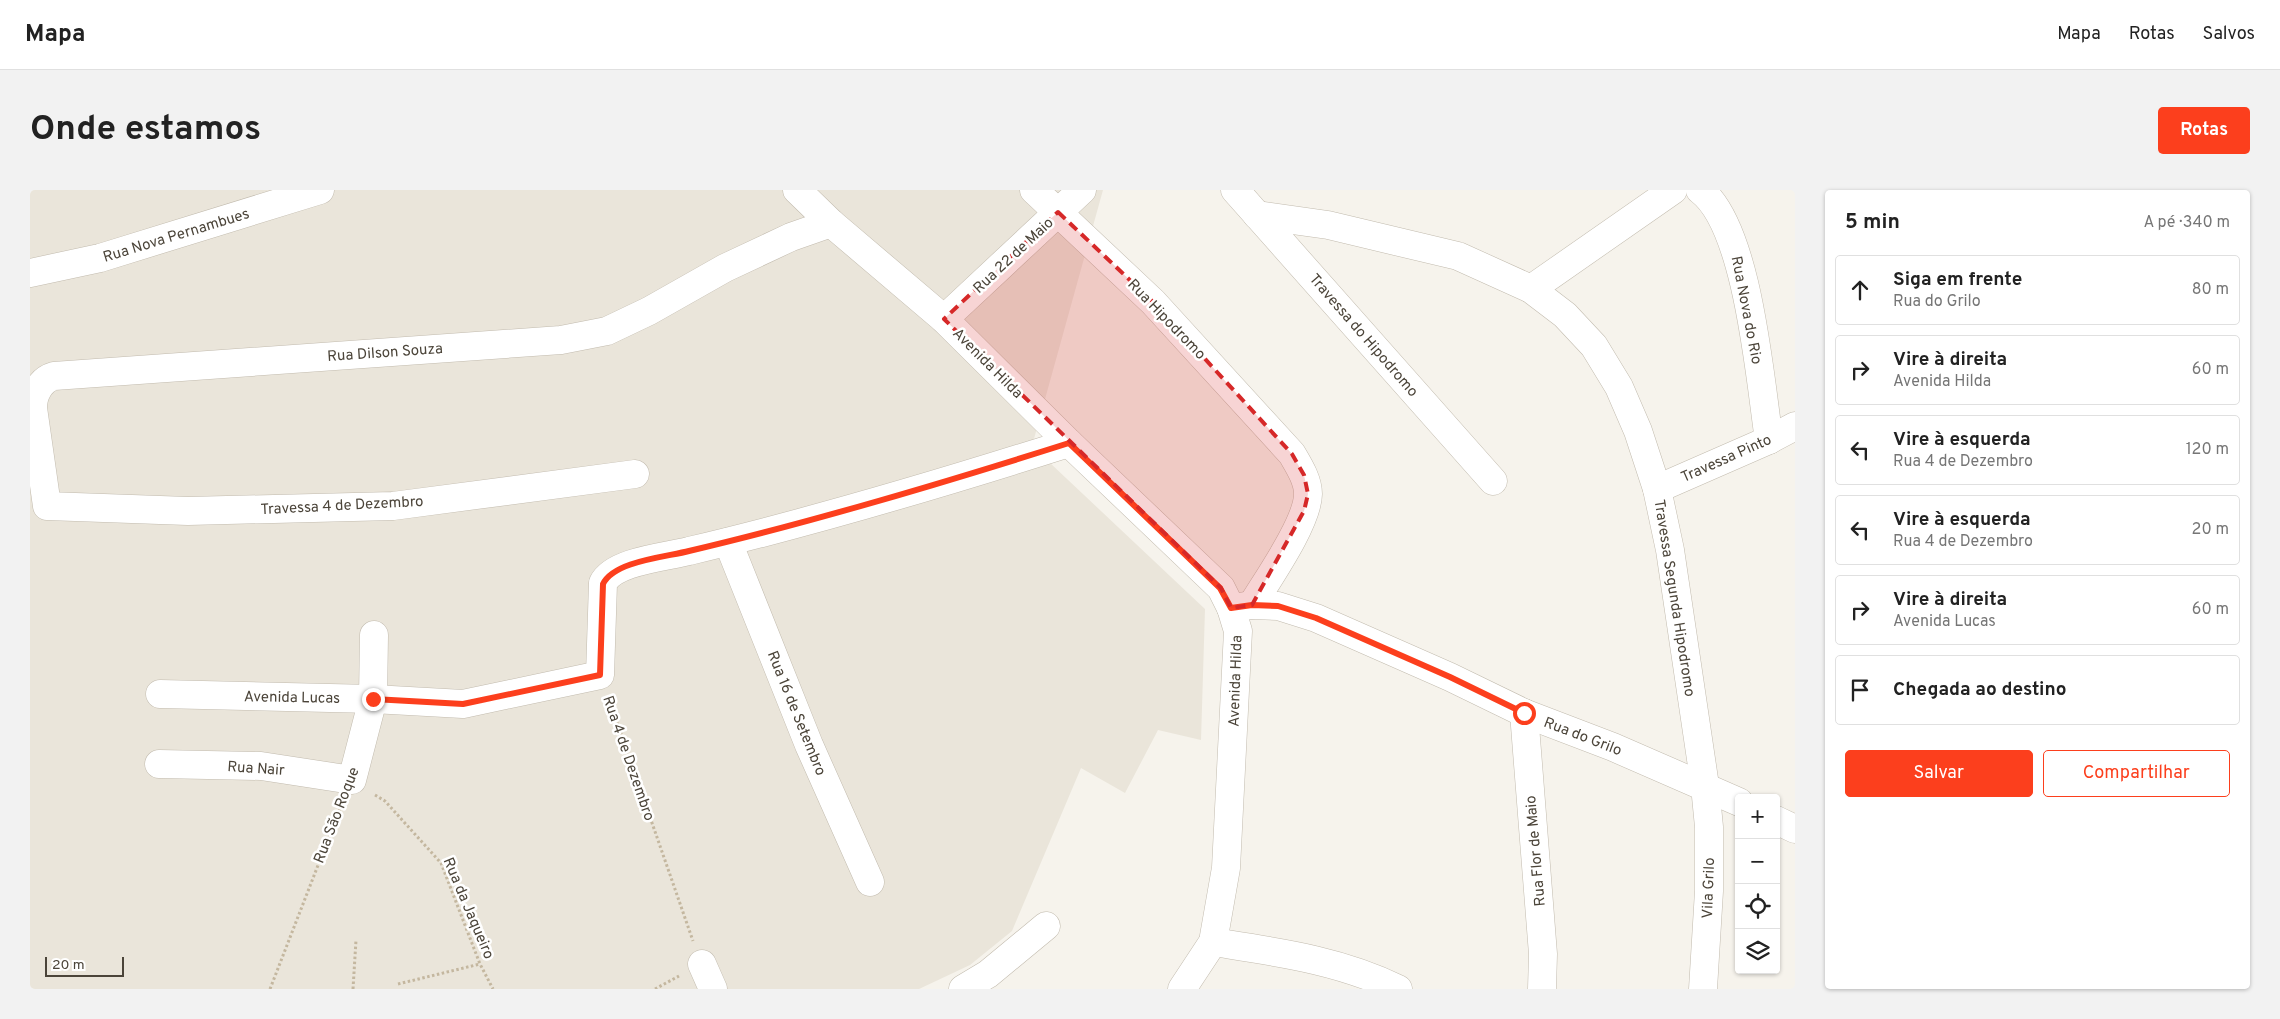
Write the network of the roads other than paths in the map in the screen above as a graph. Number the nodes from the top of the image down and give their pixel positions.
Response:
1 (320, 190) edge
2 (797, 190) edge
3 (1034, 190) edge
4 (1082, 190) edge
5 (1235, 190) edge
6 (1673, 190) edge
7 (1700, 190) edge
8 (1058, 212) junction
9 (1257, 215) junction
10 (831, 223) junction
11 (30, 273) edge
12 (1531, 289) junction
13 (944, 319) junction
14 (1795, 426) edge
15 (1769, 440) junction
16 (1069, 443) junction
17 (635, 474) dead end
18 (1493, 481) dead end
19 (1657, 489) junction
20 (47, 506) joint
21 (728, 542) junction
22 (1242, 607) junction
23 (374, 635) dead end
24 (600, 675) joint
25 (160, 694) dead end
26 (373, 699) junction
27 (1524, 713) junction
28 (159, 764) dead end
29 (352, 780) joint
30 (1705, 786) junction
31 (1735, 800) edge
32 (1780, 822) edge
33 (1795, 829) edge
34 (870, 882) dead end
35 (1046, 926) dead end
36 (1213, 942) junction
37 (702, 964) road end
38 (714, 989) edge
39 (963, 989) edge
40 (1182, 989) edge
41 (1398, 989) edge
42 (1542, 989) edge
43 (1703, 989) edge

1 - 11 street, Rua Nova Pernambues
2 - 10 street, Avenida Hilda
3 - 8 street, Rua Hipodromo
4 - 8 street, Rua 22 de Maio
5 - 9 street, Travessa do Hipodromo
6 - 12 street
7 - 15 street, Rua Nova do Rio
8 - 13 street, Rua 22 de Maio
8 - 22 street, Rua Hipodromo
9 - 12 street, Travessa Segunda Hipodromo
9 - 18 street, Travessa do Hipodromo
10 - 13 street, Avenida Hilda
10 - 20 street, Rua Dilson Souza
12 - 19 street, Travessa Segunda Hipodromo
13 - 16 street, Avenida Hilda
14 - 15 street, Travessa Pinto
15 - 19 street, Travessa Pinto
16 - 21 street, Rua 4 de Dezembro
16 - 22 street, Avenida Hilda
17 - 20 street, Travessa 4 de Dezembro
19 - 30 street, Travessa Segunda Hipodromo
21 - 24 street, Rua 4 de Dezembro
21 - 34 street, Rua 16 de Setembro
22 - 27 street, Rua do Grilo
22 - 36 street, Avenida Hilda
23 - 26 street, Rua São Roque
24 - 26 street, Avenida Lucas
25 - 26 street, Avenida Lucas
26 - 29 street, Rua São Roque
27 - 30 street, Rua do Grilo
27 - 42 street, Rua Flor de Maio
28 - 29 street, Rua Nair
30 - 31 street, Rua do Grilo
30 - 43 street, Vila Grilo
32 - 33 street
35 - 39 street
36 - 40 street, Avenida Hilda
36 - 41 street
37 - 38 street

